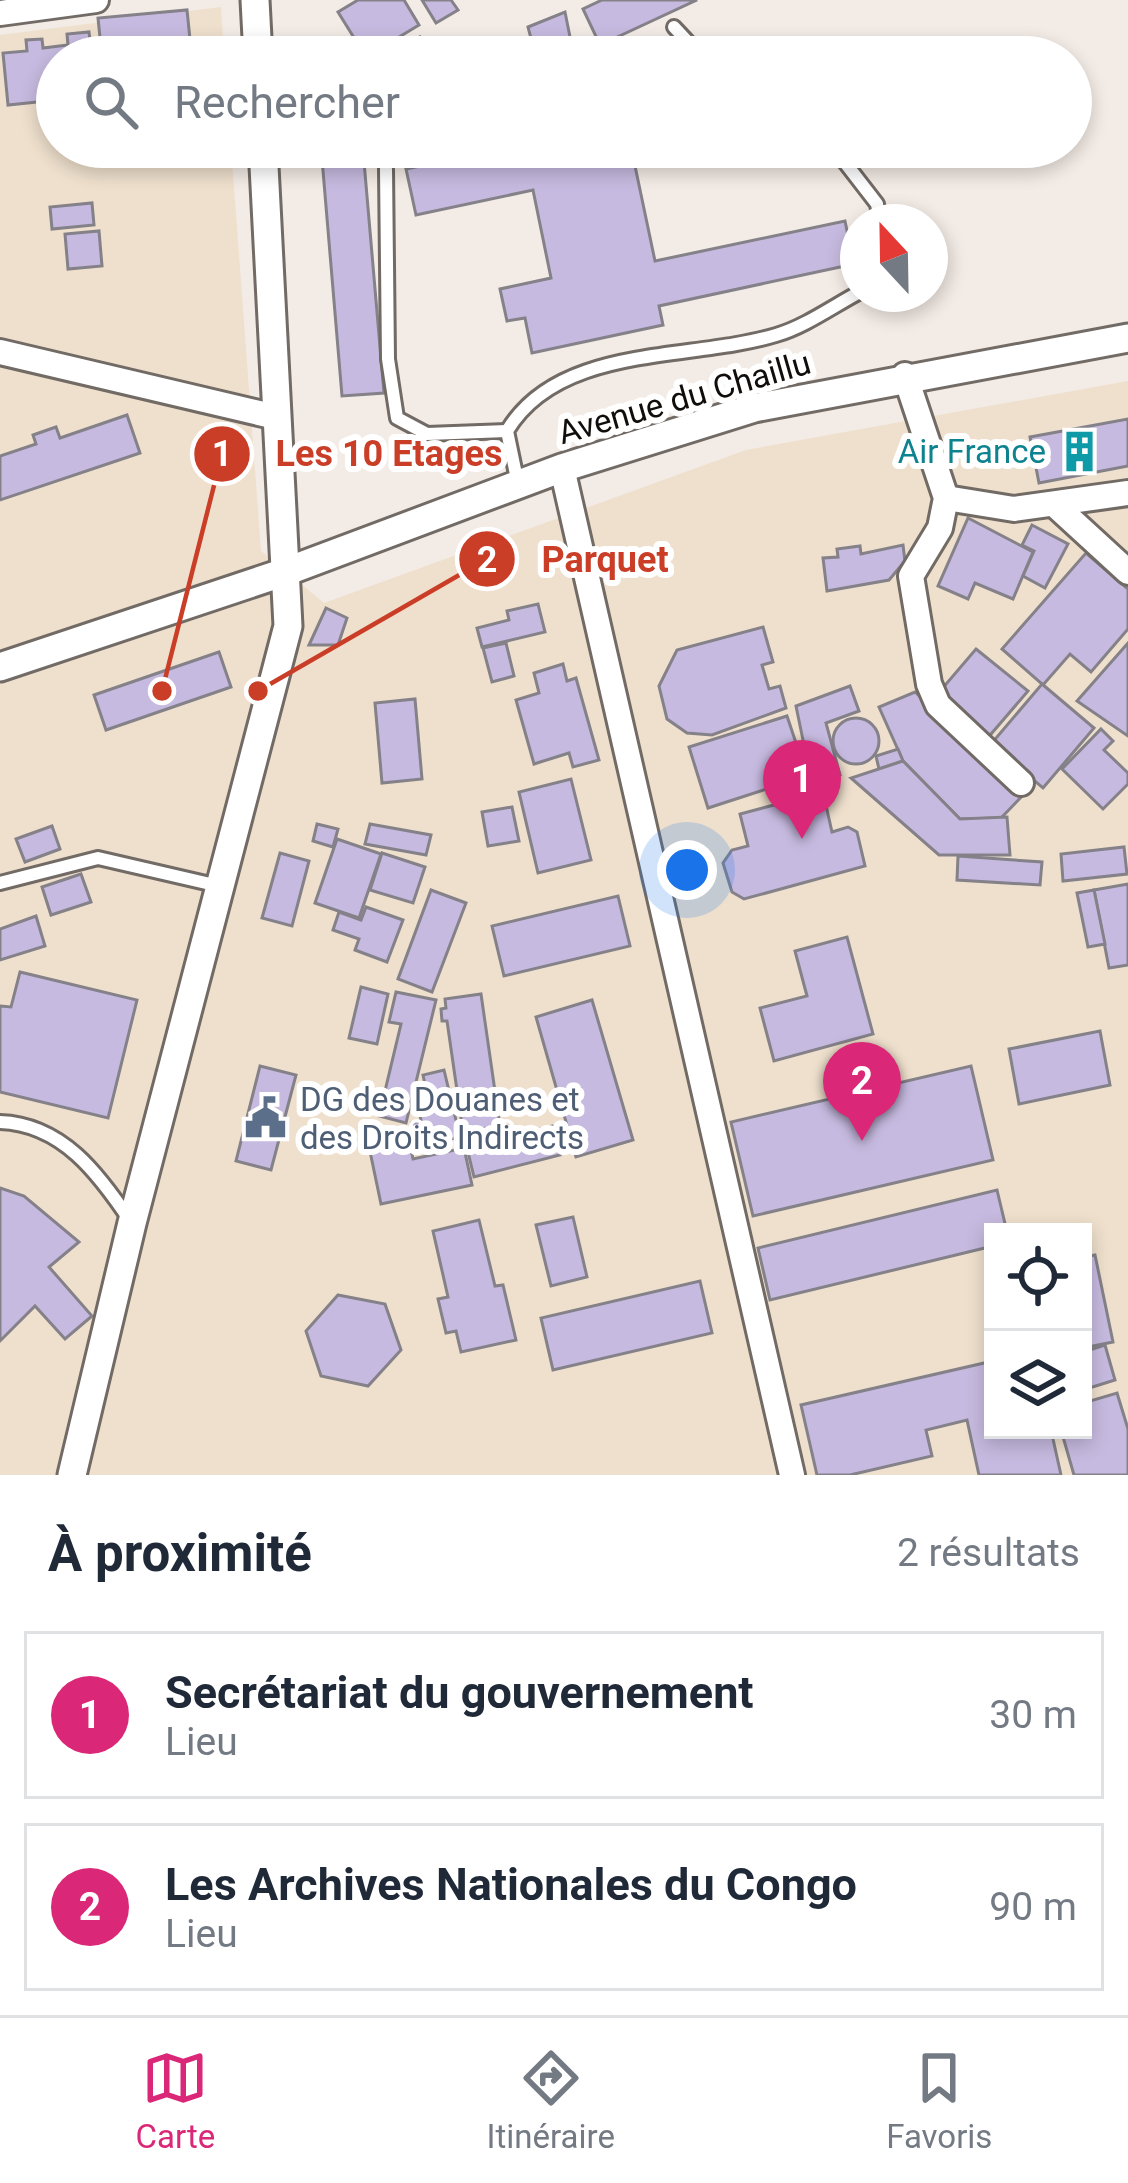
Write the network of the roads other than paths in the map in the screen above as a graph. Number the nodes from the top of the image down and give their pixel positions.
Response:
1 (96, 0) edge
2 (261, 3) edge
3 (0, 13) edge
4 (674, 27) dead end
5 (259, 36) edge
6 (682, 36) edge
7 (263, 168) edge
8 (849, 168) edge
9 (386, 169) dead end
10 (877, 204) edge
11 (840, 302) edge
12 (1128, 338) edge
13 (0, 352) edge
14 (905, 375) junction
15 (276, 417) junction
16 (507, 431) junction
17 (562, 468) junction
18 (519, 485) junction
19 (1128, 493) edge
20 (946, 498) junction
21 (1056, 506) junction
22 (285, 572) junction
23 (1128, 572) edge
24 (0, 667) edge
25 (1021, 783) dead end
26 (0, 883) edge
27 (219, 886) junction
28 (0, 1122) edge
29 (132, 1222) junction
30 (72, 1475) edge
31 (792, 1475) edge

1 - 3 street
2 - 5 street
4 - 6 lane
7 - 15 street
8 - 10 lane
9 - 16 lane
11 - 16 lane
12 - 14 street, Avenue du Chaillu
13 - 15 street
14 - 17 street, Avenue du Chaillu
14 - 20 street
15 - 22 street
16 - 18 lane
17 - 18 street, Avenue du Chaillu
17 - 31 street
18 - 22 street, Avenue du Chaillu
19 - 21 street
20 - 21 street
20 - 25 street
21 - 23 street
22 - 24 street, Avenue du Chaillu
22 - 27 street
26 - 27 lane
27 - 29 street
28 - 29 lane
29 - 30 street

